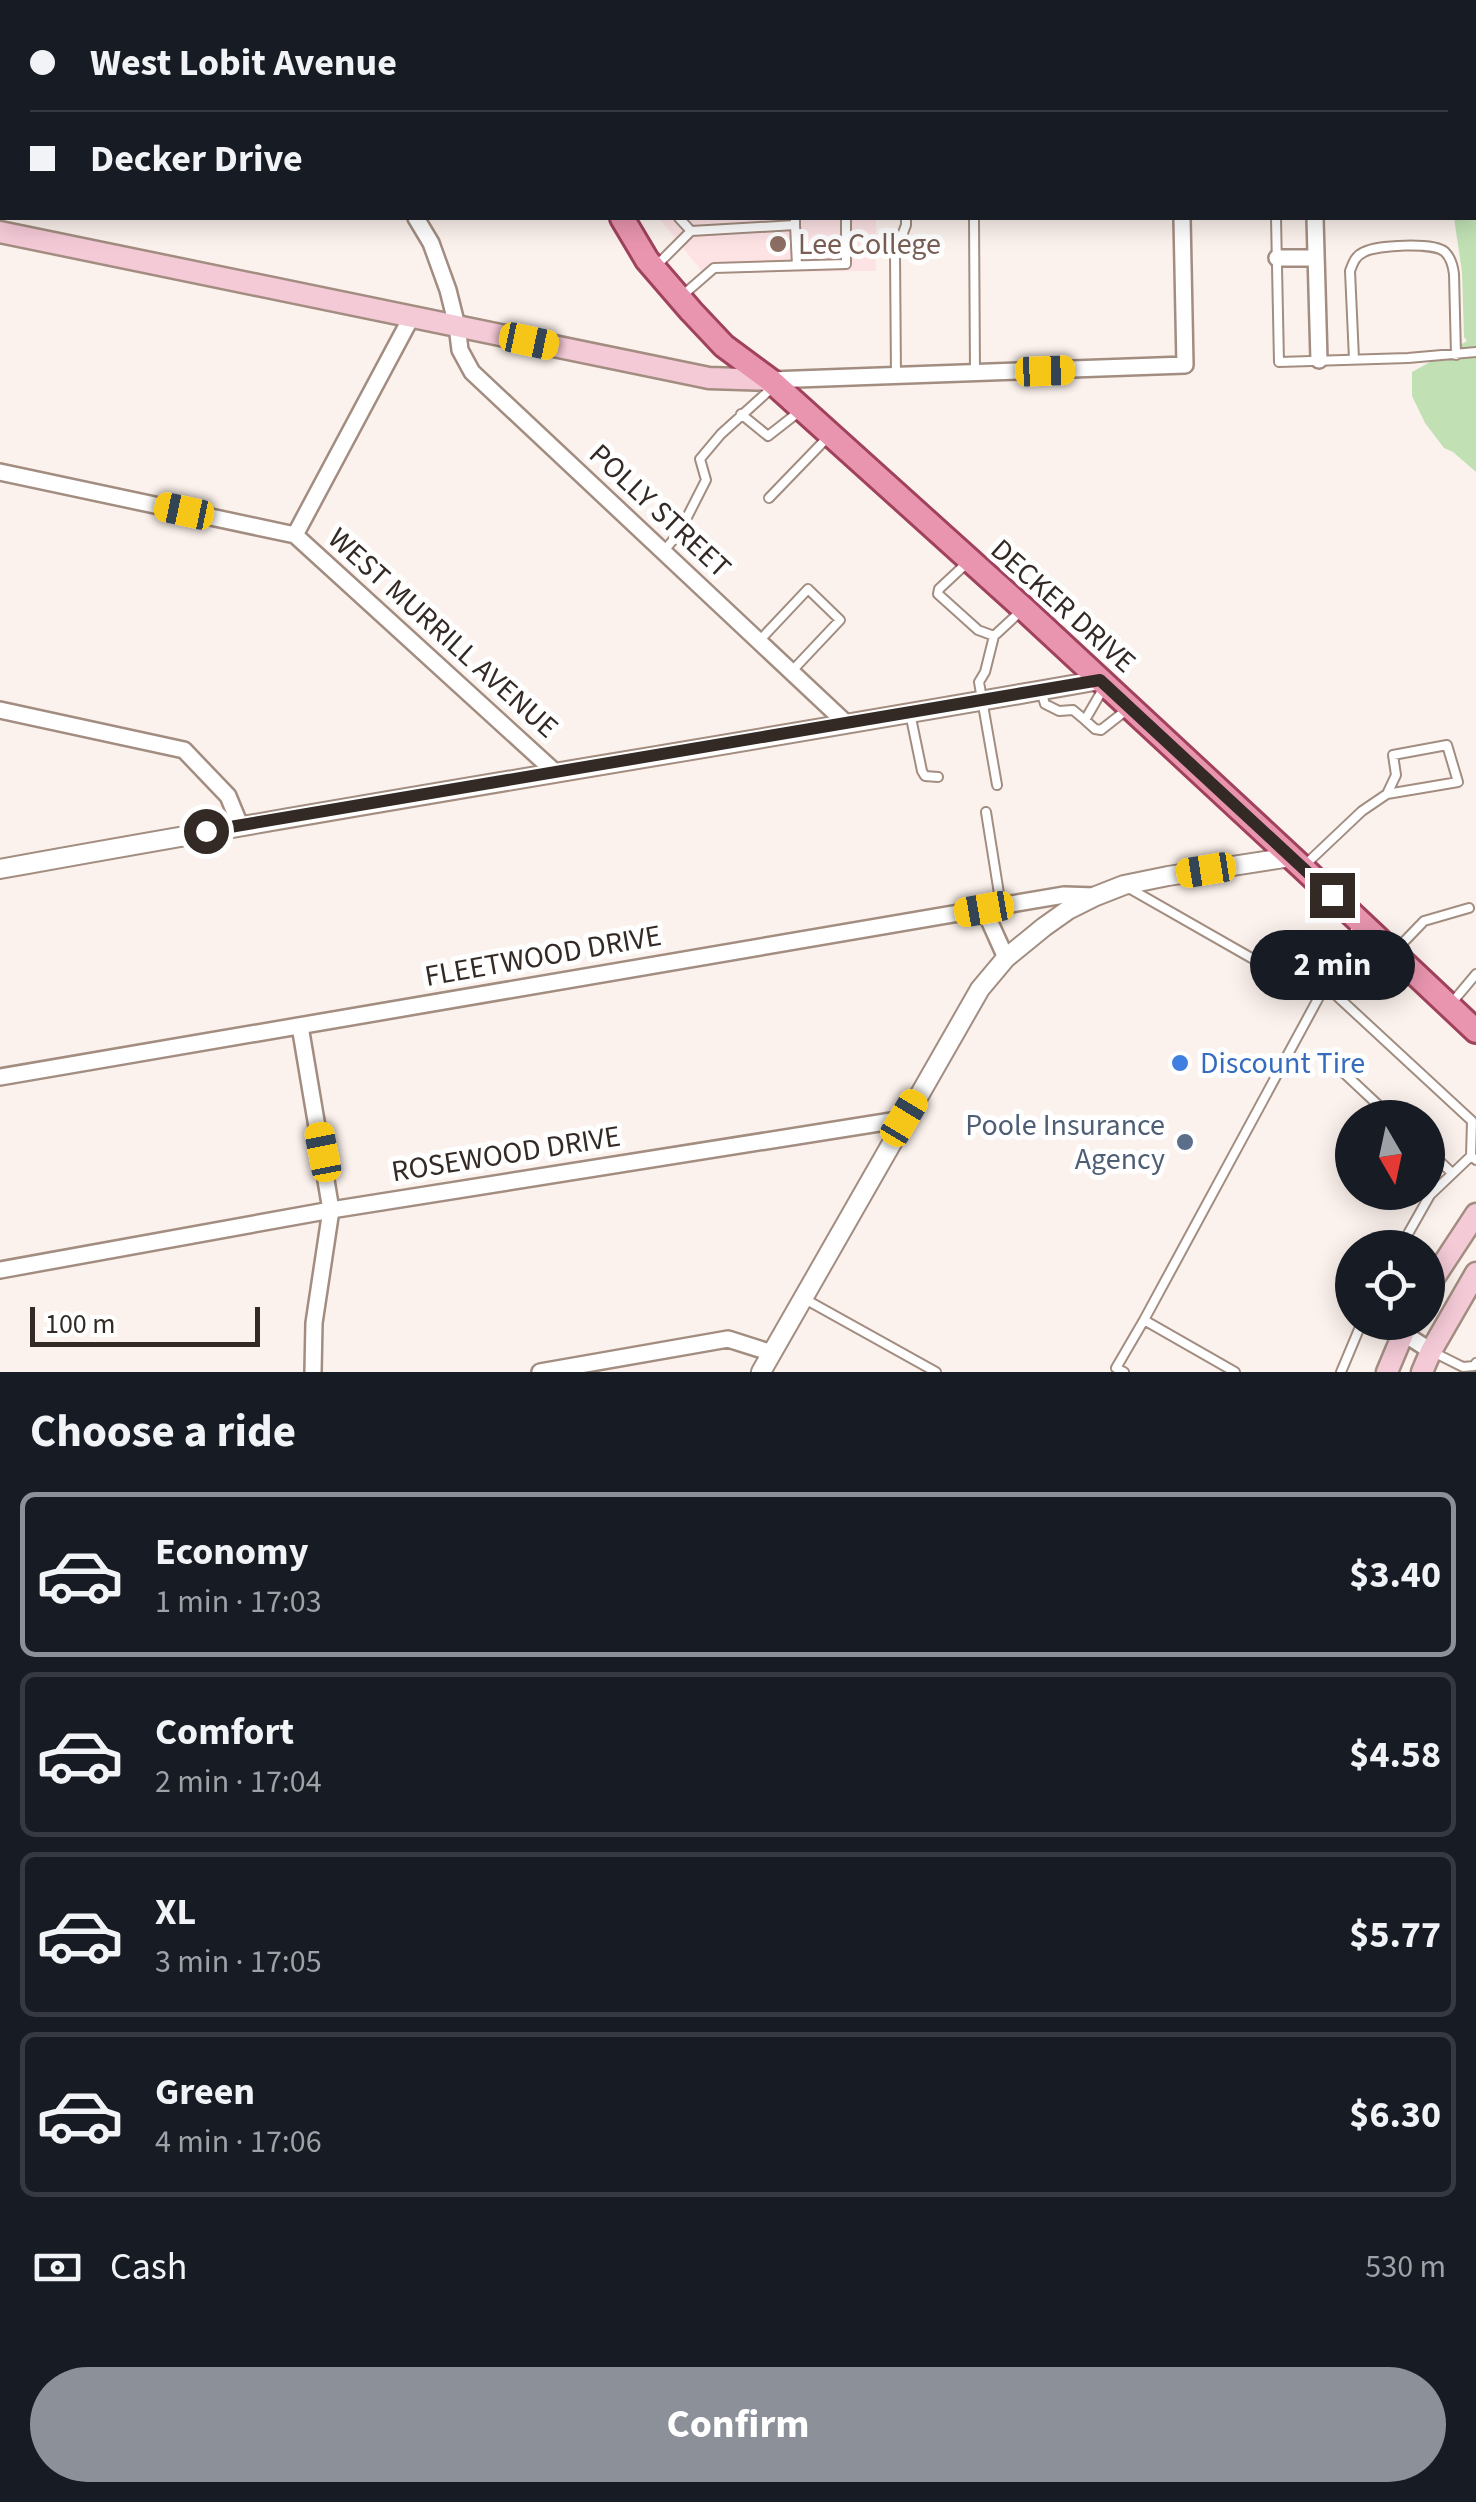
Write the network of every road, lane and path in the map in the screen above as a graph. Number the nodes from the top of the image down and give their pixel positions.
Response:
1 (417, 220) edge
2 (623, 220) edge
3 (681, 220) edge
4 (846, 220) edge
5 (906, 220) edge
6 (974, 220) edge
7 (1182, 220) edge
8 (1276, 220) edge
9 (1315, 220) edge
10 (795, 221) edge
11 (691, 231) junction
12 (0, 232) edge
13 (1276, 258) junction
14 (1316, 258) junction
15 (797, 265) junction
16 (654, 268) junction
17 (680, 298) junction
18 (412, 316) junction
19 (457, 326) junction
20 (1476, 352) edge
21 (1456, 355) junction
22 (1354, 359) junction
23 (1318, 360) junction
24 (976, 374) junction
25 (896, 376) junction
26 (772, 383) junction
27 (802, 410) junction
28 (741, 414) junction
29 (830, 435) junction
30 (0, 472) edge
31 (769, 498) dead end
32 (295, 535) junction
33 (663, 552) junction
34 (969, 561) junction
35 (1024, 610) junction
36 (994, 636) junction
37 (759, 641) junction
38 (791, 672) junction
39 (1103, 682) junction
40 (1041, 690) junction
41 (982, 700) junction
42 (1130, 708) junction
43 (0, 710) edge
44 (910, 713) junction
45 (1085, 720) junction
46 (847, 724) junction
47 (555, 772) junction
48 (938, 777) dead end
49 (997, 785) dead end
50 (1387, 794) junction
51 (986, 812) dead end
52 (240, 825) junction
53 (1297, 862) junction
54 (0, 868) edge
55 (1124, 885) junction
56 (1096, 896) junction
57 (993, 907) junction
58 (1469, 908) dead end
59 (1360, 922) junction
60 (1393, 953) junction
61 (1006, 958) junction
62 (1476, 974) edge
63 (1326, 986) junction
64 (1450, 1006) junction
65 (300, 1026) junction
66 (1476, 1031) edge
67 (1344, 1073) dead end
68 (0, 1077) edge
69 (1373, 1100) edge
70 (904, 1118) junction
71 (1474, 1158) edge
72 (1445, 1166) edge
73 (1452, 1173) junction
74 (331, 1210) junction
75 (1476, 1214) edge
76 (1410, 1230) edge
77 (1445, 1261) edge
78 (0, 1270) edge
79 (1476, 1273) edge
80 (803, 1298) junction
81 (1144, 1320) junction
82 (1354, 1340) edge
83 (1401, 1340) edge
84 (1419, 1340) edge
85 (1431, 1351) junction
86 (772, 1353) junction
87 (1474, 1367) edge
88 (313, 1372) edge
89 (540, 1372) edge
90 (761, 1372) edge
91 (936, 1372) edge
92 (1124, 1372) edge
93 (1236, 1372) edge
94 (1341, 1372) edge
95 (1386, 1372) edge
96 (1422, 1372) edge

1 - 19 street, POLLY STREET
2 - 16 main road, DECKER DRIVE
3 - 11 lane
4 - 15 lane
5 - 25 lane
6 - 24 lane
7 - 24 street
8 - 13 lane
9 - 14 street
10 - 11 lane
10 - 15 lane
11 - 16 lane
12 - 18 main road
13 - 14 street
13 - 23 lane
14 - 23 street
15 - 17 lane
16 - 17 main road, DECKER DRIVE
17 - 26 main road, DECKER DRIVE
18 - 19 main road
18 - 32 street
19 - 26 main road
19 - 33 street, POLLY STREET
20 - 21 lane
21 - 22 lane
21 - 22 lane
22 - 23 lane
24 - 25 street
25 - 26 street
26 - 27 main road, DECKER DRIVE
26 - 28 lane
27 - 28 lane
27 - 29 main road, DECKER DRIVE
28 - 33 lane
29 - 31 lane
29 - 34 main road, DECKER DRIVE
30 - 32 street, WEST MURRILL AVENUE
32 - 47 street, WEST MURRILL AVENUE
33 - 37 street, POLLY STREET
34 - 35 main road, DECKER DRIVE
34 - 36 lane
35 - 36 lane
35 - 39 main road, DECKER DRIVE
36 - 41 lane
37 - 38 street, POLLY STREET
37 - 38 lane
38 - 46 street, POLLY STREET
39 - 40 street
39 - 42 main road, DECKER DRIVE
39 - 45 lane
40 - 41 street
40 - 45 lane
41 - 44 street
41 - 49 lane
42 - 45 lane
42 - 53 main road, DECKER DRIVE
43 - 52 street
44 - 46 street
44 - 48 lane
46 - 47 street
47 - 52 street
50 - 50 lane
50 - 53 lane
51 - 57 lane
52 - 54 street
53 - 55 street
53 - 59 main road, DECKER DRIVE
55 - 56 street
55 - 63 lane
56 - 57 street, FLEETWOOD DRIVE
56 - 61 street
57 - 61 street
57 - 65 street, FLEETWOOD DRIVE
58 - 60 lane
59 - 60 main road, DECKER DRIVE
59 - 63 lane
60 - 64 main road, DECKER DRIVE
61 - 70 street
62 - 64 lane
63 - 71 lane
63 - 81 lane
64 - 66 main road, DECKER DRIVE
65 - 68 street, FLEETWOOD DRIVE
65 - 74 street
67 - 69 lane
70 - 74 street, ROSEWOOD DRIVE
70 - 80 street
71 - 73 lane
72 - 73 lane
73 - 76 lane
74 - 78 street, ROSEWOOD DRIVE
74 - 88 street
75 - 77 main road
79 - 85 main road
80 - 86 street
80 - 91 lane
81 - 92 lane
81 - 93 lane
82 - 94 lane
83 - 95 main road
84 - 85 street
85 - 87 lane
85 - 96 main road
86 - 89 street
86 - 90 street

